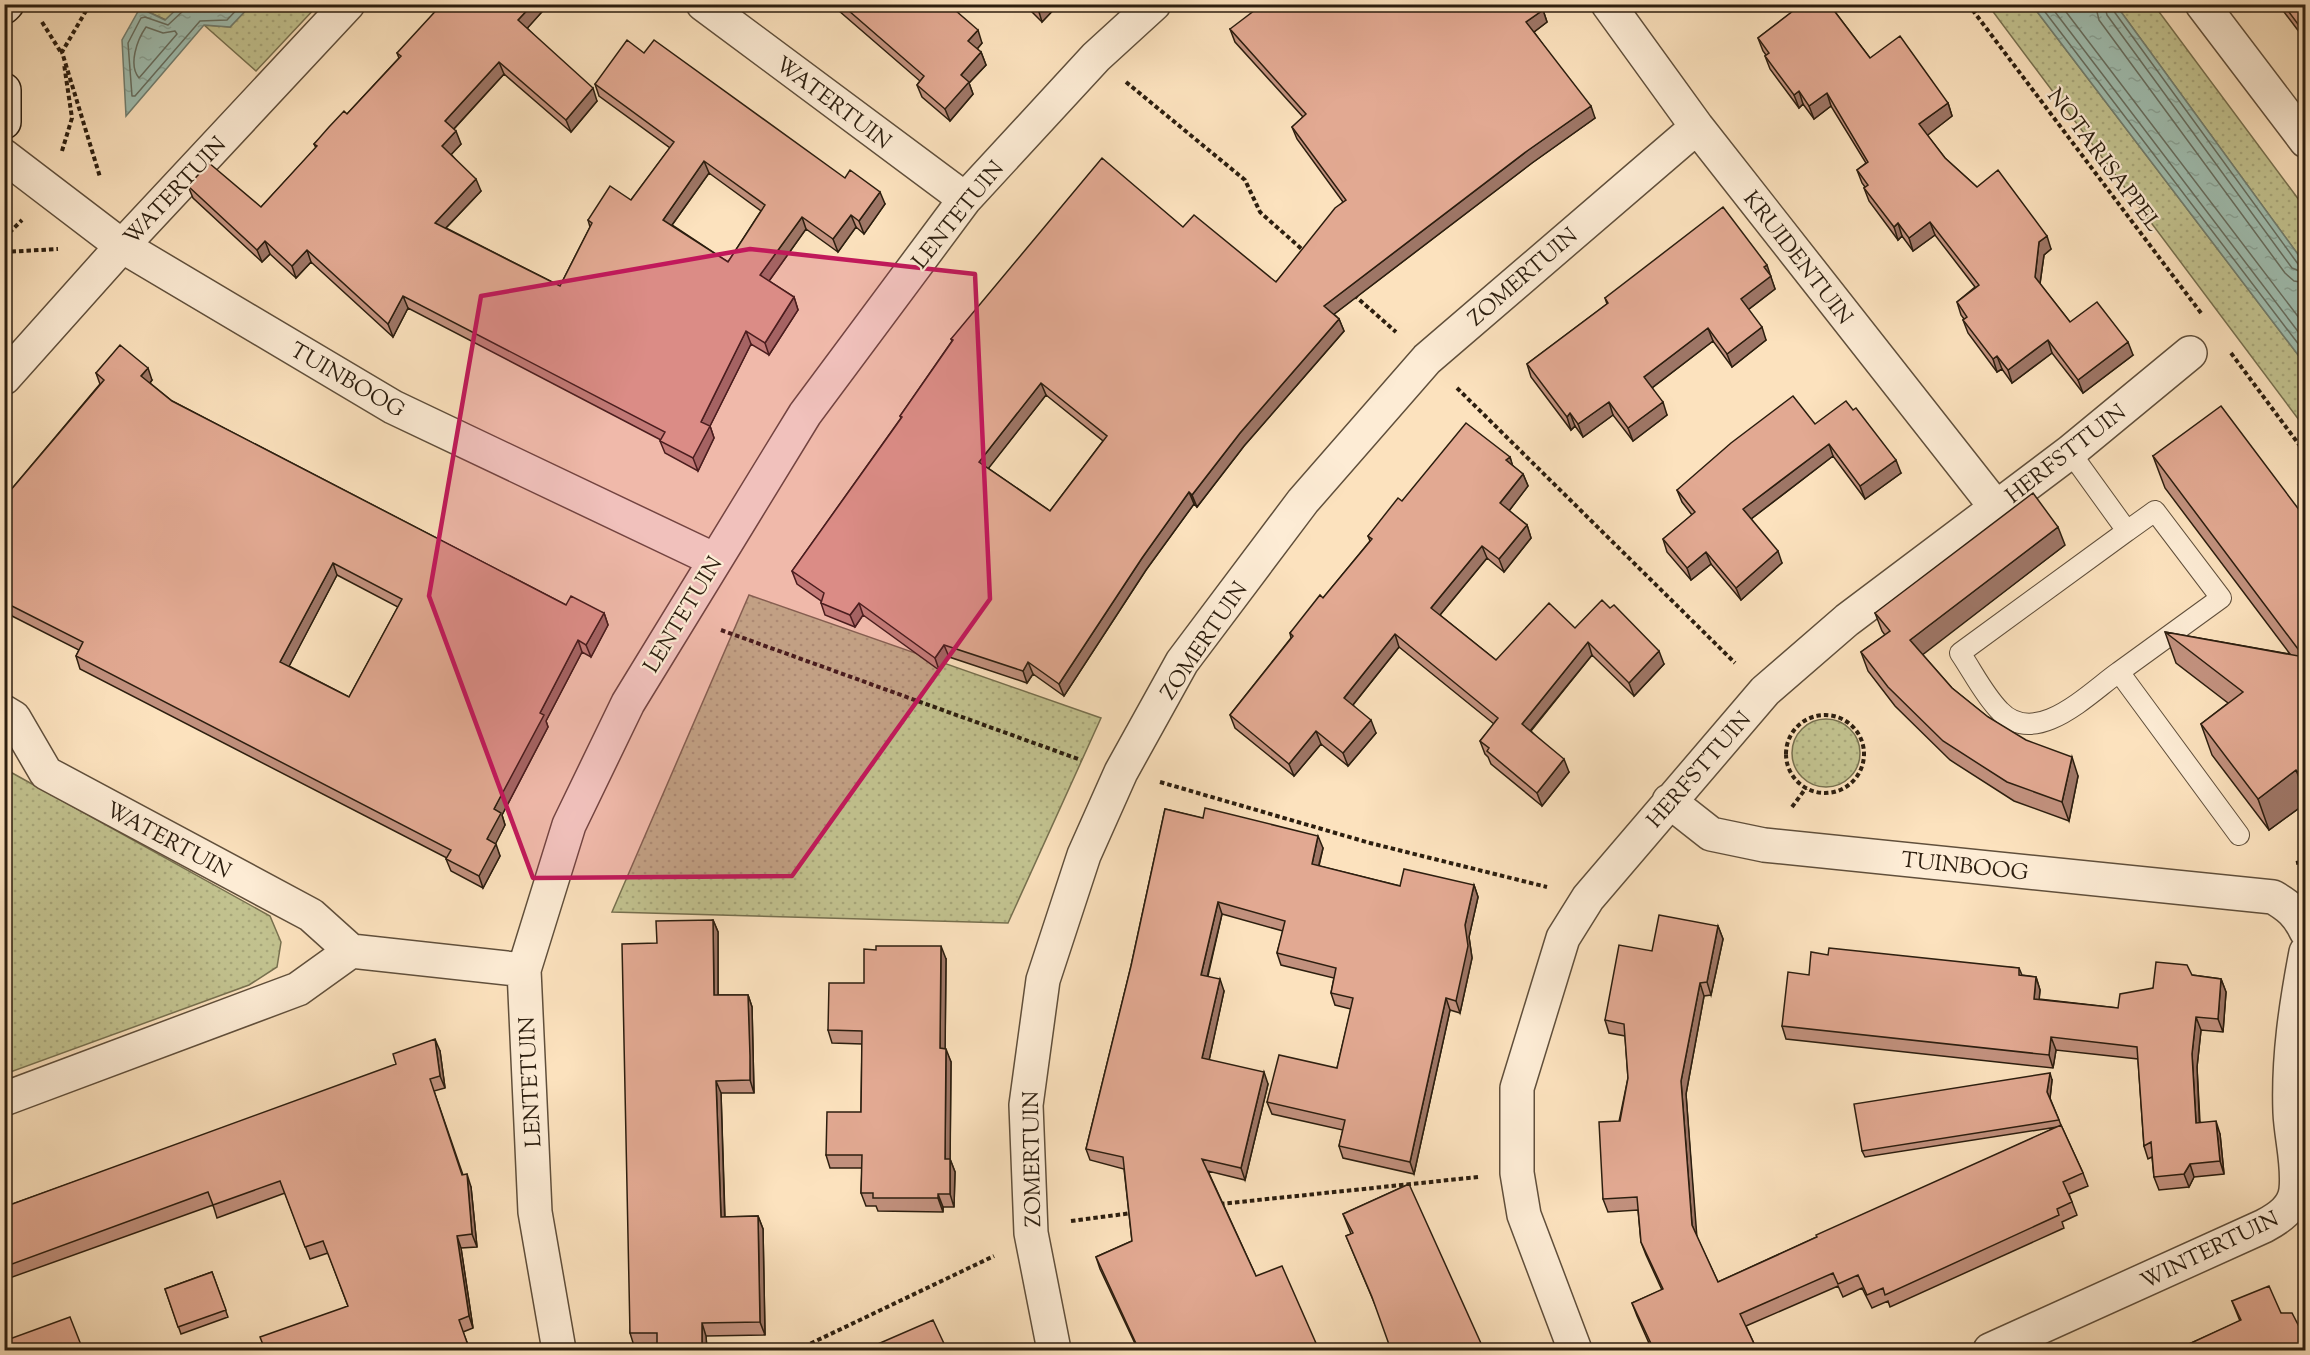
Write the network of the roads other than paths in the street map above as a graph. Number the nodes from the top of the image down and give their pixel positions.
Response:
1 (348, 4) edge
2 (703, 4) edge
3 (1154, 4) edge
4 (1608, 4) edge
5 (2202, 4) edge
6 (4, 90) edge
7 (4, 122) edge
8 (1697, 128) junction
9 (2306, 141) edge
10 (4, 156) edge
11 (965, 199) junction
12 (122, 246) junction
13 (2190, 353) dead end
14 (4, 378) edge
15 (2070, 452) junction
16 (1995, 506) junction
17 (2127, 531) junction
18 (715, 560) junction
19 (2119, 672) junction
20 (4, 712) edge
21 (1669, 801) junction
22 (2239, 835) dead end
23 (2306, 931) edge
24 (351, 951) junction
25 (2306, 952) edge
26 (524, 970) junction
27 (4, 1100) edge
28 (560, 1350) edge
29 (1054, 1350) edge
30 (1575, 1350) edge
31 (1990, 1350) edge

1 - 12 street, WATERTUIN
2 - 11 street, WATERTUIN
3 - 11 street, LENTETUIN
4 - 8 street, KRUIDENTUIN
5 - 9 street
6 - 7 street
8 - 16 street, KRUIDENTUIN
8 - 29 street, ZOMERTUIN
10 - 12 street, TUINBOOG
11 - 18 street, LENTETUIN
12 - 14 street, WATERTUIN
12 - 18 street, TUINBOOG
13 - 15 street, HERFSTTUIN
15 - 16 street, HERFSTTUIN
15 - 17 lane
16 - 21 street, HERFSTTUIN
17 - 19 lane
17 - 19 lane
18 - 26 street, LENTETUIN
19 - 22 lane
20 - 24 street, WATERTUIN
21 - 23 street, TUINBOOG
21 - 30 street, HERFSTTUIN
24 - 26 street
24 - 27 street
25 - 31 street, WINTERTUIN
26 - 28 street, LENTETUIN

